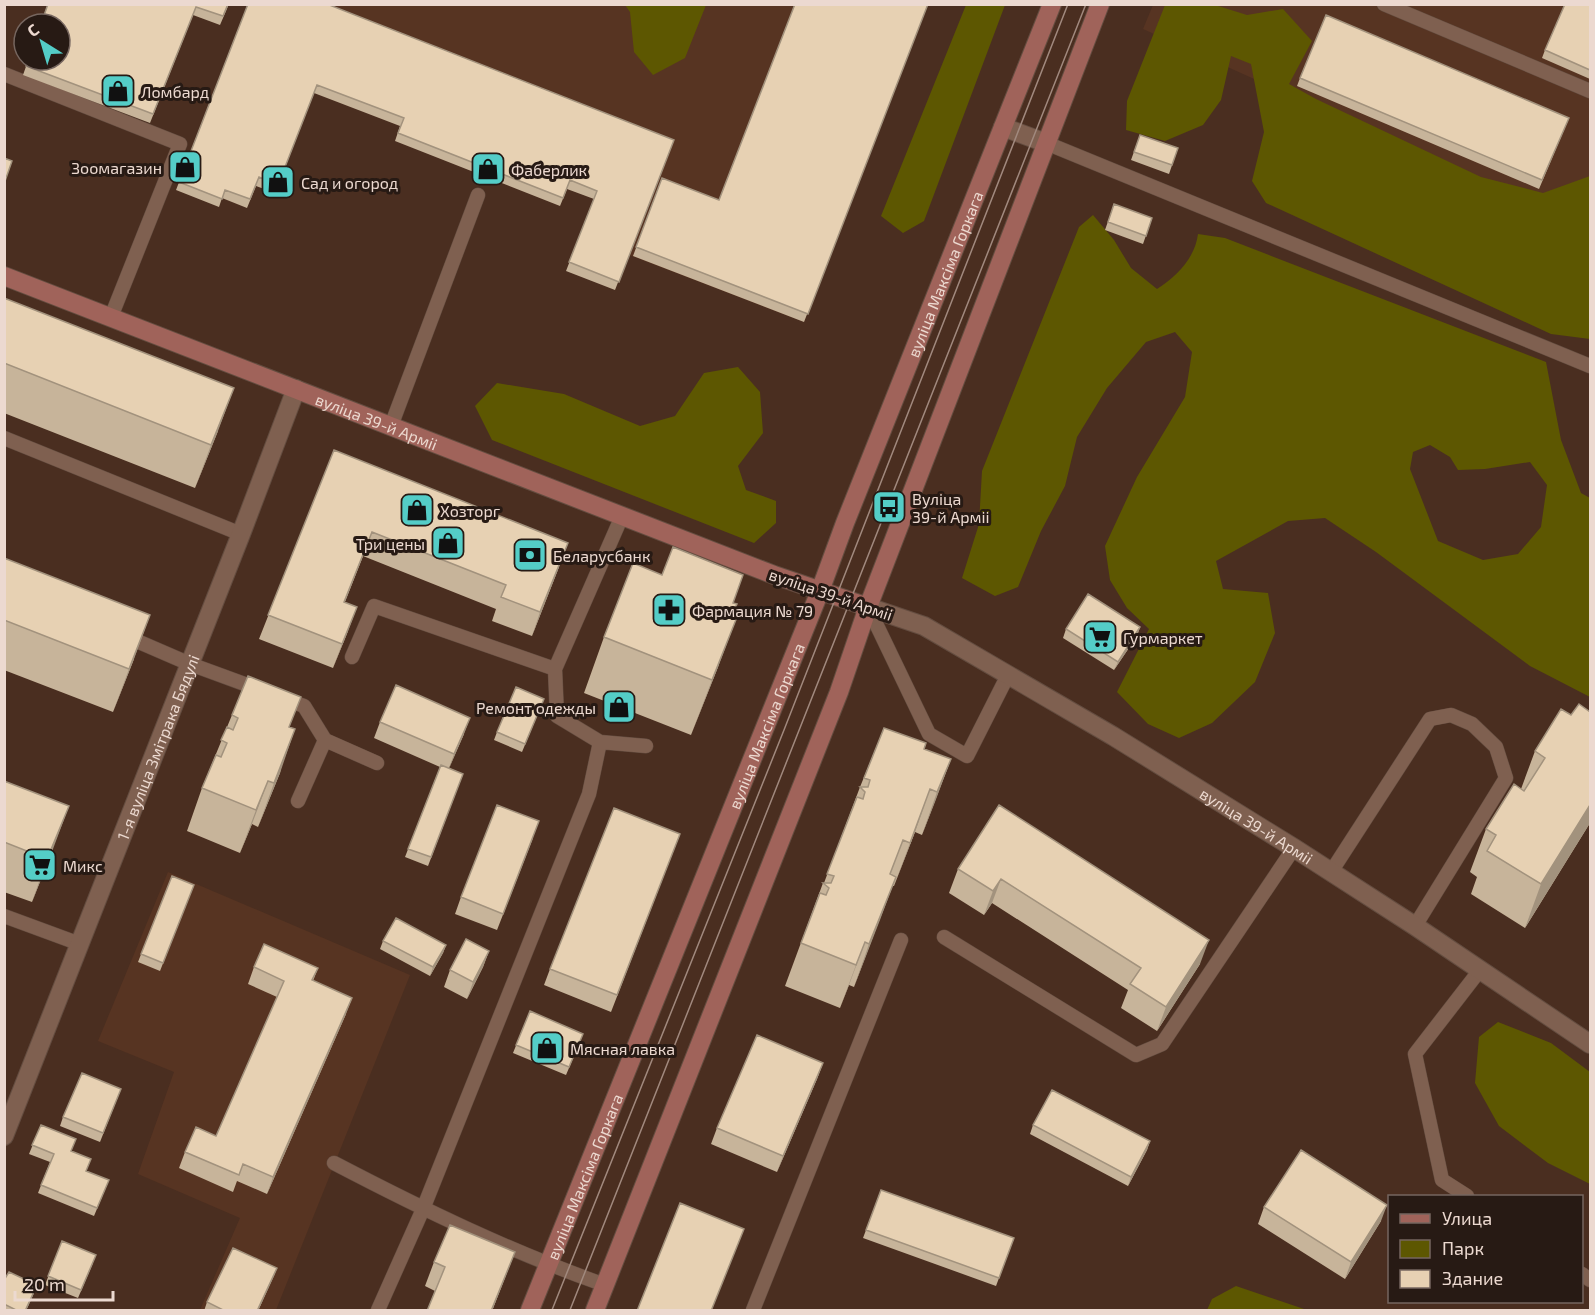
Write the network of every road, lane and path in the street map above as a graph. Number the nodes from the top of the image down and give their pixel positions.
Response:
1 (1052, 4) edge
2 (1100, 4) edge
3 (1384, 4) edge
4 (4, 74) edge
5 (1590, 91) edge
6 (1003, 127) junction
7 (1046, 143) junction
8 (478, 195) dead end
9 (4, 276) edge
10 (111, 317) junction
11 (1590, 366) edge
12 (296, 389) junction
13 (391, 426) junction
14 (4, 438) edge
15 (622, 516) junction
16 (241, 534) junction
17 (820, 591) junction
18 (868, 607) junction
19 (114, 630) edge
20 (351, 657) dead end
21 (190, 664) junction
22 (555, 669) junction
23 (1008, 675) junction
24 (325, 740) junction
25 (600, 742) junction
26 (646, 746) dead end
27 (377, 763) dead end
28 (297, 801) dead end
29 (1294, 848) junction
30 (1331, 872) junction
31 (4, 916) edge
32 (1416, 926) junction
33 (944, 937) dead end
34 (902, 940) dead end
35 (80, 944) junction
36 (1480, 970) junction
37 (1590, 1044) edge
38 (4, 1136) edge
39 (334, 1163) dead end
40 (1464, 1195) edge
41 (423, 1209) junction
42 (549, 1265) junction
43 (605, 1286) junction
44 (378, 1311) edge
45 (530, 1311) edge
46 (595, 1311) edge
47 (753, 1311) edge

1 - 6 main road, вуліца Максіма Горкага
2 - 7 main road
3 - 5 lane
4 - 10 lane
6 - 7 street
6 - 17 main road, вуліца Максіма Горкага
7 - 11 lane
7 - 18 main road
8 - 13 lane
9 - 10 main road, вуліца 39-й Арміі
10 - 12 main road, вуліца 39-й Арміі
12 - 13 main road, вуліца 39-й Арміі
12 - 16 street, 1-я вуліца Змітрака Бядулі
13 - 15 main road, вуліца 39-й Арміі
14 - 16 lane
15 - 17 main road, вуліца 39-й Арміі
15 - 22 lane
16 - 21 street, 1-я вуліца Змітрака Бядулі
17 - 18 main road, вуліца 39-й Арміі
17 - 42 main road, вуліца Максіма Горкага
18 - 23 street, вуліца 39-й Арміі
18 - 23 lane
18 - 43 main road
19 - 21 lane
20 - 22 lane
21 - 24 lane
21 - 35 street, 1-я вуліца Змітрака Бядулі
22 - 25 lane
23 - 29 street, вуліца 39-й Арміі
24 - 27 lane
24 - 28 lane
25 - 26 lane
25 - 41 lane
29 - 30 street, вуліца 39-й Арміі
29 - 33 lane
30 - 32 street, вуліца 39-й Арміі
30 - 32 lane
31 - 35 lane
32 - 36 street, вуліца 39-й Арміі
34 - 47 lane
35 - 38 street, 1-я вуліца Змітрака Бядулі
36 - 37 street, вуліца 39-й Арміі
36 - 40 lane
39 - 41 lane
41 - 42 lane
41 - 44 lane
42 - 43 lane
42 - 45 main road, вуліца Максіма Горкага
43 - 46 main road

